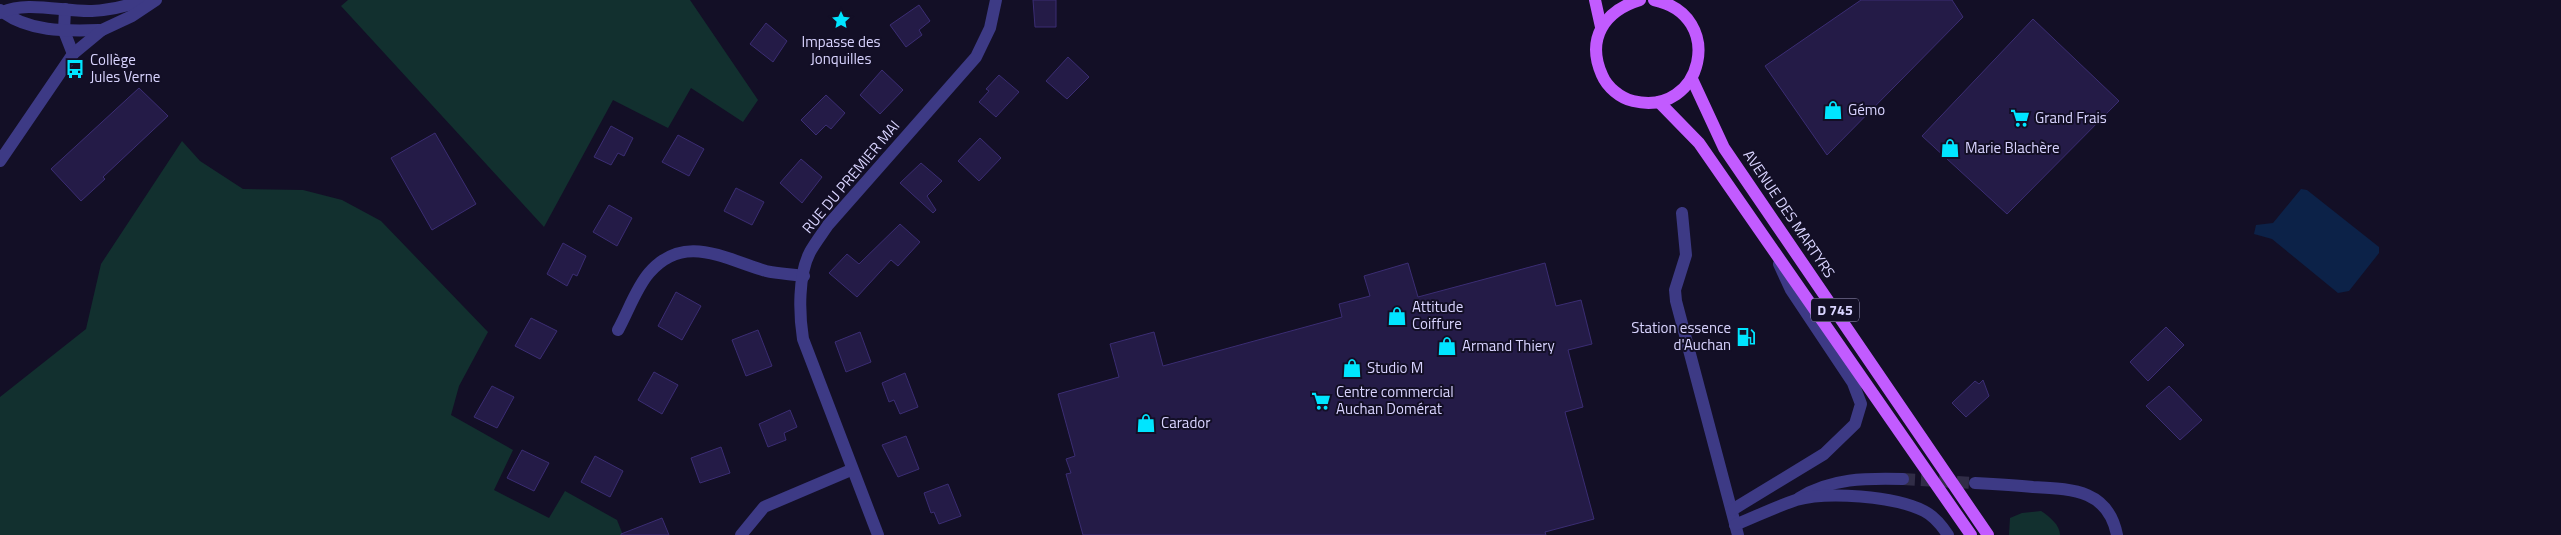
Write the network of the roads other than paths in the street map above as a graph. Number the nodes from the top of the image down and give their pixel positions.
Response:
1 (50, 0) edge
2 (145, 0) edge
3 (156, 0) edge
4 (996, 0) edge
5 (1595, 0) edge
6 (1640, 0) edge
7 (1654, 0) edge
8 (65, 9) junction
9 (1, 12) edge
10 (1602, 27) junction
11 (102, 30) junction
12 (64, 31) junction
13 (73, 54) junction
14 (1692, 79) junction
15 (1659, 102) junction
16 (0, 161) edge
17 (1682, 213) dead end
18 (1772, 248) junction
19 (804, 276) junction
20 (618, 330) dead end
21 (852, 470) junction
22 (1903, 479) tunnel mouth
23 (1975, 483) tunnel mouth
24 (1797, 500) junction
25 (1732, 510) junction
26 (1736, 530) edge
27 (741, 535) edge
28 (878, 535) edge
29 (1948, 535) edge
30 (1971, 535) edge
31 (1989, 535) edge
32 (2117, 535) edge

1 - 8 street
2 - 8 street
3 - 11 street
4 - 19 street, RUE DU PREMIER MAI
5 - 10 main road
6 - 10 main road
7 - 14 main road
8 - 9 street
8 - 12 street
9 - 12 street
10 - 15 main road
11 - 12 street
11 - 13 street
12 - 13 street
13 - 16 street
14 - 15 main road
14 - 31 main road, AVENUE DES MARTYRS / D 745
15 - 18 main road, D 745
17 - 25 street
18 - 25 street
18 - 30 main road, D 745
19 - 20 street
19 - 21 street, RUE DU PREMIER MAI
21 - 27 street
21 - 28 street, RUE DU PREMIER MAI
22 - 24 street
23 - 32 street
24 - 26 street
24 - 29 street
25 - 26 street

